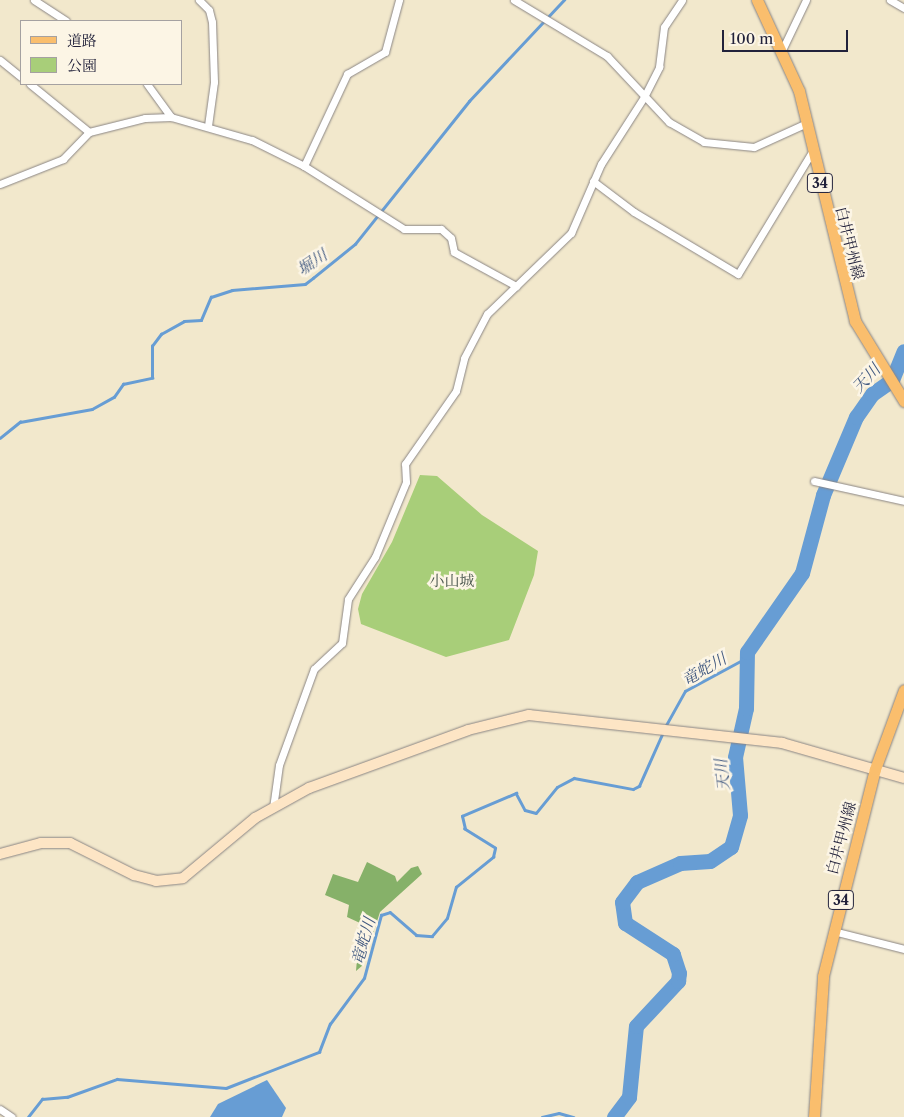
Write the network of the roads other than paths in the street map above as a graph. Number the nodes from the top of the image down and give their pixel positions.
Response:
1 (34, 0) edge
2 (199, 0) edge
3 (399, 0) edge
4 (514, 0) edge
5 (682, 0) edge
6 (757, 0) edge
7 (806, 0) edge
8 (890, 0) edge
9 (904, 8) edge
10 (64, 20) edge
11 (783, 48) junction
12 (0, 60) edge
13 (20, 76) edge
14 (31, 85) edge
15 (148, 85) edge
16 (644, 97) junction
17 (172, 117) junction
18 (806, 123) junction
19 (208, 126) junction
20 (89, 132) junction
21 (813, 150) junction
22 (304, 166) junction
23 (593, 181) junction
24 (0, 184) edge
25 (516, 286) junction
26 (904, 401) edge
27 (814, 481) dead end
28 (904, 501) edge
29 (904, 690) edge
30 (875, 770) junction
31 (904, 778) edge
32 (273, 808) junction
33 (0, 854) edge
34 (833, 931) junction
35 (904, 949) edge
36 (0, 1109) edge
37 (12, 1117) edge
38 (814, 1117) edge

1 - 10 street
2 - 19 street
3 - 22 street
4 - 16 street
5 - 16 street
6 - 11 main road, 白井甲州線 / 34
7 - 11 street
8 - 9 street
11 - 18 main road, 白井甲州線 / 34
12 - 13 street
14 - 20 street
15 - 17 street
16 - 18 street
16 - 23 street
17 - 19 street
17 - 20 street
18 - 21 main road, 白井甲州線 / 34
19 - 22 street
20 - 24 street
21 - 23 street
21 - 26 main road, 白井甲州線 / 34
22 - 25 street
23 - 25 street
25 - 32 street
27 - 28 street
29 - 30 main road, 白井甲州線 / 34
30 - 31 street
30 - 32 street
30 - 34 main road, 白井甲州線 / 34
32 - 33 street
34 - 35 street
34 - 38 main road, 白井甲州線 / 34
36 - 37 street

